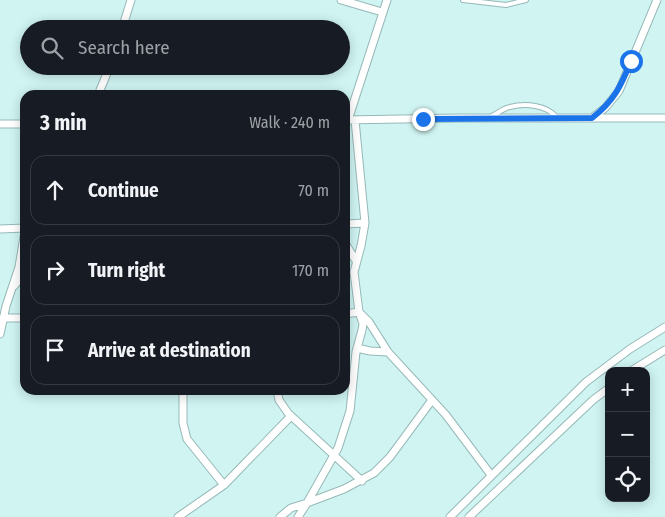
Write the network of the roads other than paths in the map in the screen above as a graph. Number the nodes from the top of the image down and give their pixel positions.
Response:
1 (131, 0) edge
2 (341, 0) edge
3 (386, 0) edge
4 (463, 0) edge
5 (526, 0) edge
6 (657, 0) edge
7 (382, 12) junction
8 (125, 20) edge
9 (106, 75) edge
10 (100, 90) edge
11 (350, 117) edge
12 (556, 117) junction
13 (489, 118) junction
14 (592, 118) junction
15 (665, 118) edge
16 (350, 120) edge
17 (0, 124) edge
18 (20, 124) edge
19 (350, 126) edge
20 (365, 223) junction
21 (350, 224) edge
22 (0, 229) edge
23 (20, 229) edge
24 (350, 251) edge
25 (20, 258) edge
26 (356, 261) junction
27 (20, 278) edge
28 (13, 286) junction
29 (359, 312) junction
30 (350, 313) edge
31 (4, 318) junction
32 (20, 318) edge
33 (665, 327) edge
34 (0, 334) edge
35 (357, 348) junction
36 (665, 350) edge
37 (388, 352) junction
38 (637, 367) edge
39 (605, 391) edge
40 (183, 395) edge
41 (278, 395) edge
42 (432, 400) junction
43 (291, 416) junction
44 (333, 455) junction
45 (491, 475) junction
46 (362, 481) junction
47 (224, 485) junction
48 (307, 503) junction
49 (178, 517) edge
50 (280, 517) edge
51 (298, 517) edge
52 (450, 517) edge
53 (469, 517) edge

1 - 8 street
2 - 7 street
3 - 7 street
4 - 5 lane
6 - 14 street
7 - 11 street
9 - 10 street
12 - 13 street
12 - 13 lane
12 - 14 street
13 - 16 street
14 - 15 street
17 - 18 street
19 - 20 street
20 - 21 street
20 - 26 street
22 - 23 street
24 - 26 street
25 - 28 street
26 - 29 street
27 - 28 street
28 - 31 street
29 - 30 street
29 - 35 street
29 - 37 street
31 - 32 street
31 - 34 street
33 - 45 street
35 - 37 street
35 - 44 street
36 - 38 street
37 - 42 street
39 - 53 street
40 - 47 street
41 - 43 street
42 - 45 street
42 - 46 street
43 - 44 street
43 - 47 street
44 - 46 street
44 - 48 street
45 - 52 street
46 - 48 street
47 - 49 street
48 - 50 street
48 - 51 street

